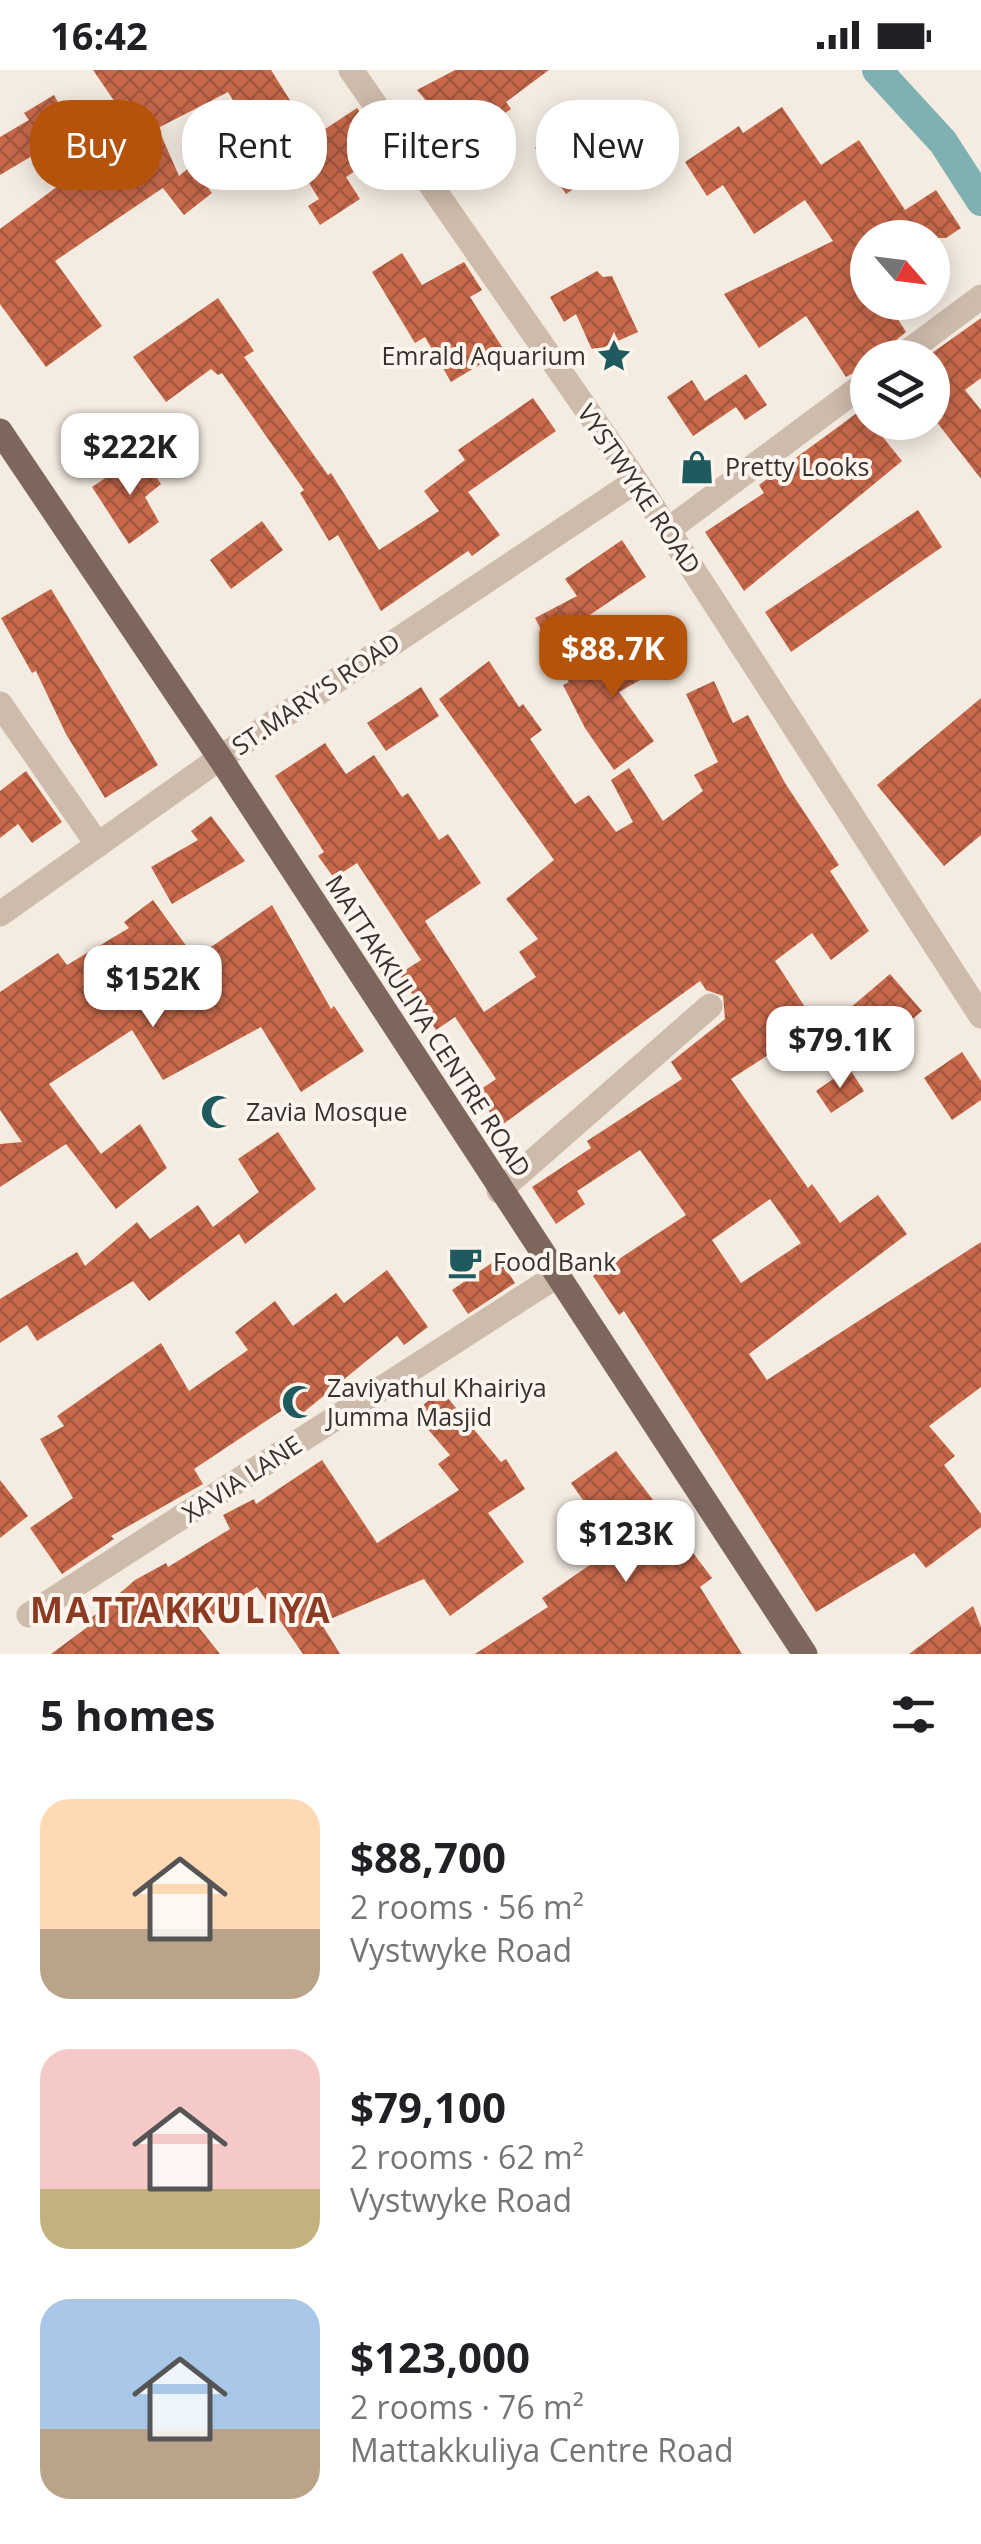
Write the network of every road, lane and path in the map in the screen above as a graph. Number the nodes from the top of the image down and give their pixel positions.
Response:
1 (351, 70) edge
2 (981, 297) edge
3 (923, 340) edge
4 (850, 394) edge
5 (2, 439) edge
6 (636, 481) junction
7 (668, 530) junction
8 (0, 704) edge
9 (220, 758) junction
10 (98, 845) junction
11 (0, 914) edge
12 (710, 1006) dead end
13 (981, 1016) edge
14 (499, 1191) junction
15 (556, 1277) junction
16 (30, 1615) dead end
17 (805, 1654) edge

1 - 6 street, VYSTWYKE ROAD
2 - 3 street
4 - 7 street
5 - 9 main road, MATTAKKULIYA CENTRE ROAD
6 - 7 street, VYSTWYKE ROAD
6 - 9 street, ST.MARY'S ROAD
7 - 13 street, VYSTWYKE ROAD
8 - 10 street
9 - 10 street, ST.MARY'S ROAD
9 - 14 main road, MATTAKKULIYA CENTRE ROAD
10 - 11 street, ST.MARY'S ROAD
12 - 14 street
14 - 15 main road, MATTAKKULIYA CENTRE ROAD
15 - 16 street, XAVIA LANE
15 - 17 main road, MATTAKKULIYA CENTRE ROAD

